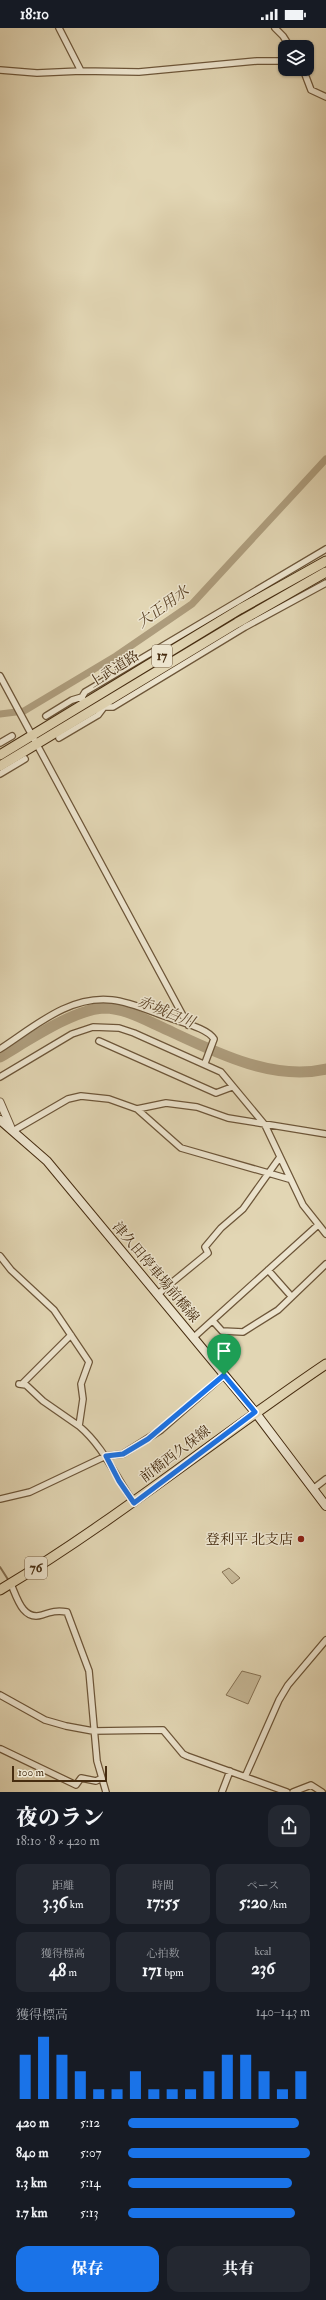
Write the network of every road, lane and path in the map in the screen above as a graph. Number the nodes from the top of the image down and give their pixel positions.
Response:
1 (59, 28) edge
2 (274, 28) edge
3 (286, 40) edge
4 (278, 61) edge
5 (0, 70) edge
6 (81, 71) junction
7 (305, 76) edge
8 (326, 97) edge
9 (326, 549) edge
10 (326, 561) edge
11 (326, 572) edge
12 (326, 583) edge
13 (0, 676) edge
14 (96, 697) junction
15 (83, 700) junction
16 (103, 706) junction
17 (46, 716) dead end
18 (33, 735) junction
19 (12, 736) dead end
20 (59, 738) dead end
21 (0, 743) edge
22 (38, 744) junction
23 (0, 755) edge
24 (25, 759) dead end
25 (0, 766) edge
26 (0, 774) edge
27 (188, 1024) junction
28 (99, 1041) dead end
29 (0, 1049) edge
30 (205, 1062) junction
31 (0, 1077) edge
32 (232, 1087) junction
33 (0, 1102) edge
34 (137, 1109) junction
35 (1, 1122) edge
36 (265, 1125) junction
37 (13, 1130) junction
38 (326, 1134) edge
39 (280, 1157) junction
40 (269, 1174) junction
41 (289, 1179) junction
42 (318, 1225) junction
43 (326, 1234) edge
44 (0, 1256) edge
45 (326, 1264) edge
46 (268, 1270) junction
47 (158, 1294) junction
48 (292, 1296) junction
49 (213, 1321) junction
50 (71, 1334) junction
51 (194, 1338) junction
52 (326, 1364) edge
53 (224, 1375) junction
54 (255, 1412) junction
55 (79, 1426) junction
56 (106, 1456) junction
57 (326, 1479) edge
58 (313, 1489) junction
59 (0, 1499) edge
60 (134, 1503) junction
61 (326, 1506) edge
62 (11, 1584) junction
63 (0, 1590) edge
64 (326, 1640) edge
65 (0, 1695) edge
66 (93, 1731) junction
67 (1, 1749) dead end
68 (230, 1771) junction
69 (245, 1777) junction
70 (102, 1778) junction
71 (106, 1792) edge
72 (222, 1792) edge
73 (287, 1792) edge
74 (293, 1792) edge
75 (322, 1792) edge

1 - 6 street
2 - 3 street
4 - 6 street
5 - 6 street
7 - 8 street
9 - 15 street
10 - 14 main road, 上武道路 / 17
11 - 16 main road, 上武道路 / 17
12 - 16 street
13 - 18 street
14 - 15 main road, 上武道路 / 17
14 - 16 street
15 - 17 street
15 - 18 main road, 上武道路 / 17
16 - 20 street
16 - 22 main road, 上武道路 / 17
18 - 22 street
18 - 23 main road, 上武道路 / 17
19 - 21 street
22 - 25 main road, 上武道路 / 17
22 - 27 street
24 - 26 street
27 - 29 street
27 - 30 street
28 - 32 street
30 - 31 street
30 - 32 street
32 - 36 street
33 - 37 street
34 - 36 street
34 - 37 street
34 - 40 street
35 - 37 main road, 津久田停車場前橋線
36 - 38 street
36 - 39 street
37 - 47 main road, 津久田停車場前橋線
39 - 40 street
39 - 41 street
40 - 41 street
40 - 47 street
41 - 42 street
42 - 43 street
42 - 46 street
44 - 50 street
45 - 48 street
46 - 48 street
46 - 49 street
47 - 51 main road, 津久田停車場前橋線
48 - 49 street
49 - 51 street
50 - 55 street
50 - 55 street
51 - 53 main road, 津久田停車場前橋線
52 - 54 main road, 前橋西久保線 / 76
53 - 54 main road, 津久田停車場前橋線
53 - 56 street
54 - 58 main road, 津久田停車場前橋線
54 - 60 main road, 前橋西久保線 / 76
55 - 56 street
56 - 59 street
56 - 60 street
57 - 58 street
58 - 61 main road, 津久田停車場前橋線
60 - 62 main road, 前橋西久保線 / 76
62 - 63 main road, 前橋西久保線 / 76
62 - 66 street
64 - 69 street
65 - 66 street
66 - 68 street
66 - 70 street
67 - 70 street
68 - 69 street
68 - 72 street
69 - 73 street
70 - 71 street
74 - 75 street

